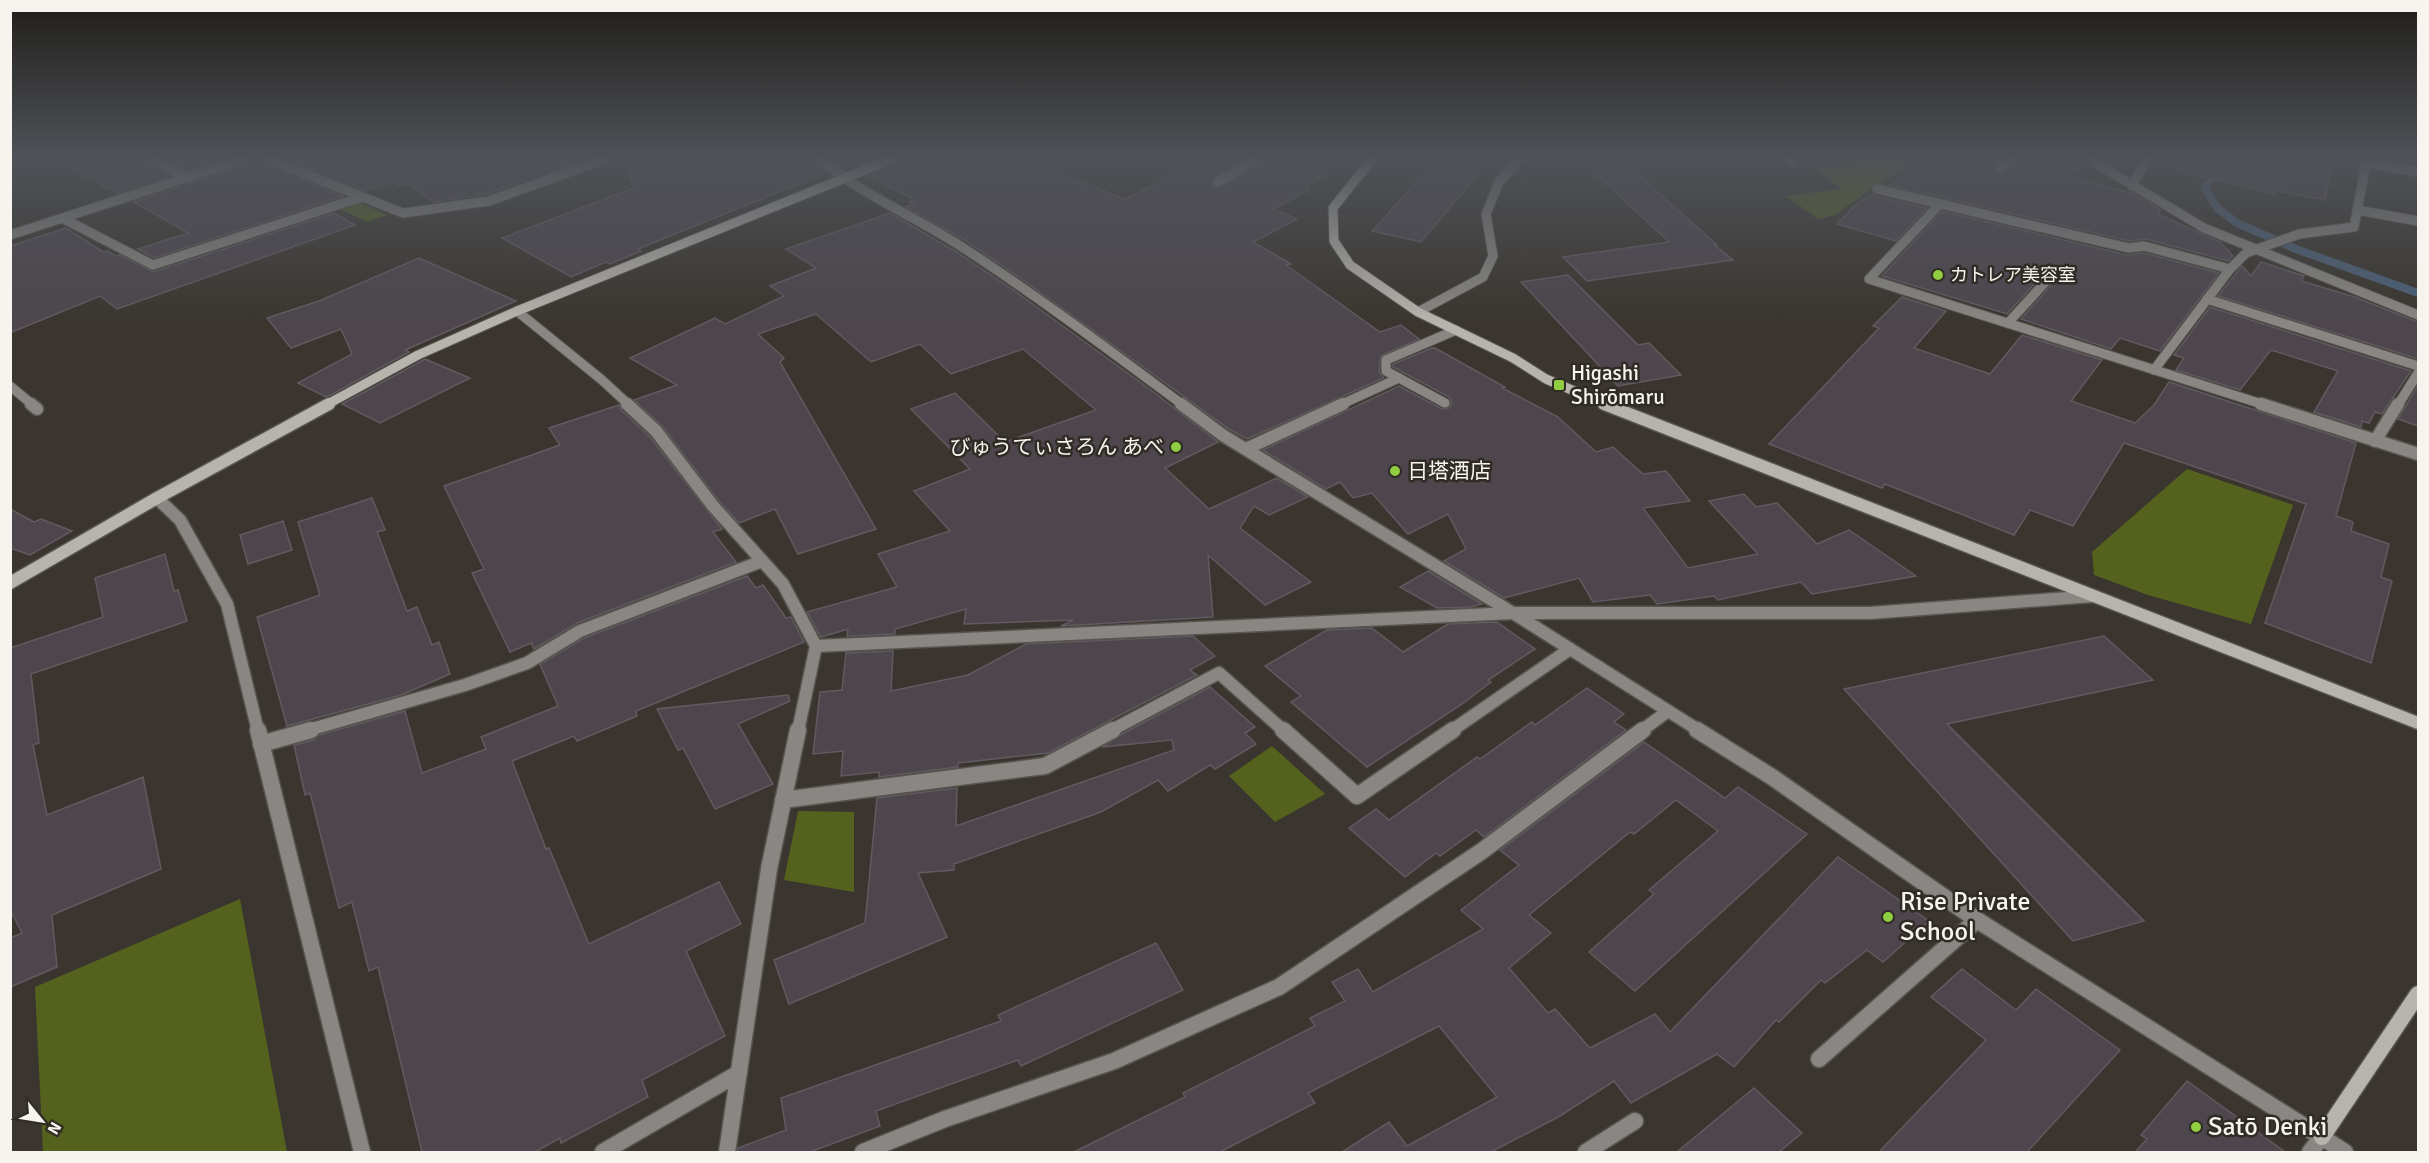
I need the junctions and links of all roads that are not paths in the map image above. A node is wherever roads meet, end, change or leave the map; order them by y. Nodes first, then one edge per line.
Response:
1 (81, 213) edge
2 (312, 213) edge
3 (756, 213) edge
4 (903, 213) edge
5 (1333, 213) edge
6 (1486, 213) edge
7 (1931, 213) edge
8 (1980, 213) edge
9 (2179, 213) edge
10 (2356, 213) edge
11 (2375, 213) edge
12 (64, 219) junction
13 (2418, 221) edge
14 (10, 236) edge
15 (2253, 249) junction
16 (2230, 269) junction
17 (2050, 277) dead end
18 (2207, 299) junction
19 (517, 311) junction
20 (1418, 312) junction
21 (2418, 315) edge
22 (2008, 323) junction
23 (1456, 330) junction
24 (2418, 366) edge
25 (2154, 370) junction
26 (2418, 373) edge
27 (1399, 378) junction
28 (10, 386) edge
29 (1445, 403) dead end
30 (37, 409) dead end
31 (2375, 441) junction
32 (1246, 449) junction
33 (2418, 454) edge
34 (157, 498) junction
35 (762, 561) junction
36 (10, 584) edge
37 (2093, 596) junction
38 (1513, 613) junction
39 (816, 646) junction
40 (1570, 649) junction
41 (1668, 711) junction
42 (2418, 723) edge
43 (261, 744) junction
44 (783, 800) junction
45 (1977, 920) junction
46 (2418, 994) edge
47 (1819, 1059) dead end
48 (739, 1073) junction
49 (1635, 1121) dead end
50 (2322, 1137) junction
51 (362, 1152) edge
52 (603, 1152) edge
53 (727, 1152) edge
54 (863, 1152) edge
55 (1586, 1152) edge
56 (2310, 1152) edge
57 (2345, 1152) edge

1 - 12 street
2 - 12 street
3 - 19 street
4 - 32 street
5 - 20 street
6 - 20 street
7 - 22 street
8 - 16 street
9 - 15 street
10 - 15 street
11 - 13 street
12 - 14 street
15 - 16 street
15 - 21 street
16 - 18 street
17 - 22 street
18 - 24 street
18 - 25 street
19 - 34 street
19 - 35 street
20 - 23 street
22 - 25 street
23 - 27 street
23 - 37 street
25 - 31 street
26 - 31 street
27 - 29 street
27 - 32 street
28 - 30 street
31 - 33 street
32 - 38 street
34 - 36 street
34 - 43 street
35 - 39 street
35 - 43 street
37 - 38 street
37 - 42 street
38 - 39 street
38 - 40 street
39 - 44 street
40 - 41 street
40 - 44 street
41 - 45 street
41 - 54 street
43 - 51 street
44 - 48 street
45 - 47 street
45 - 50 street
46 - 50 street
48 - 52 street
48 - 53 street
49 - 55 street
50 - 56 street
50 - 57 street

